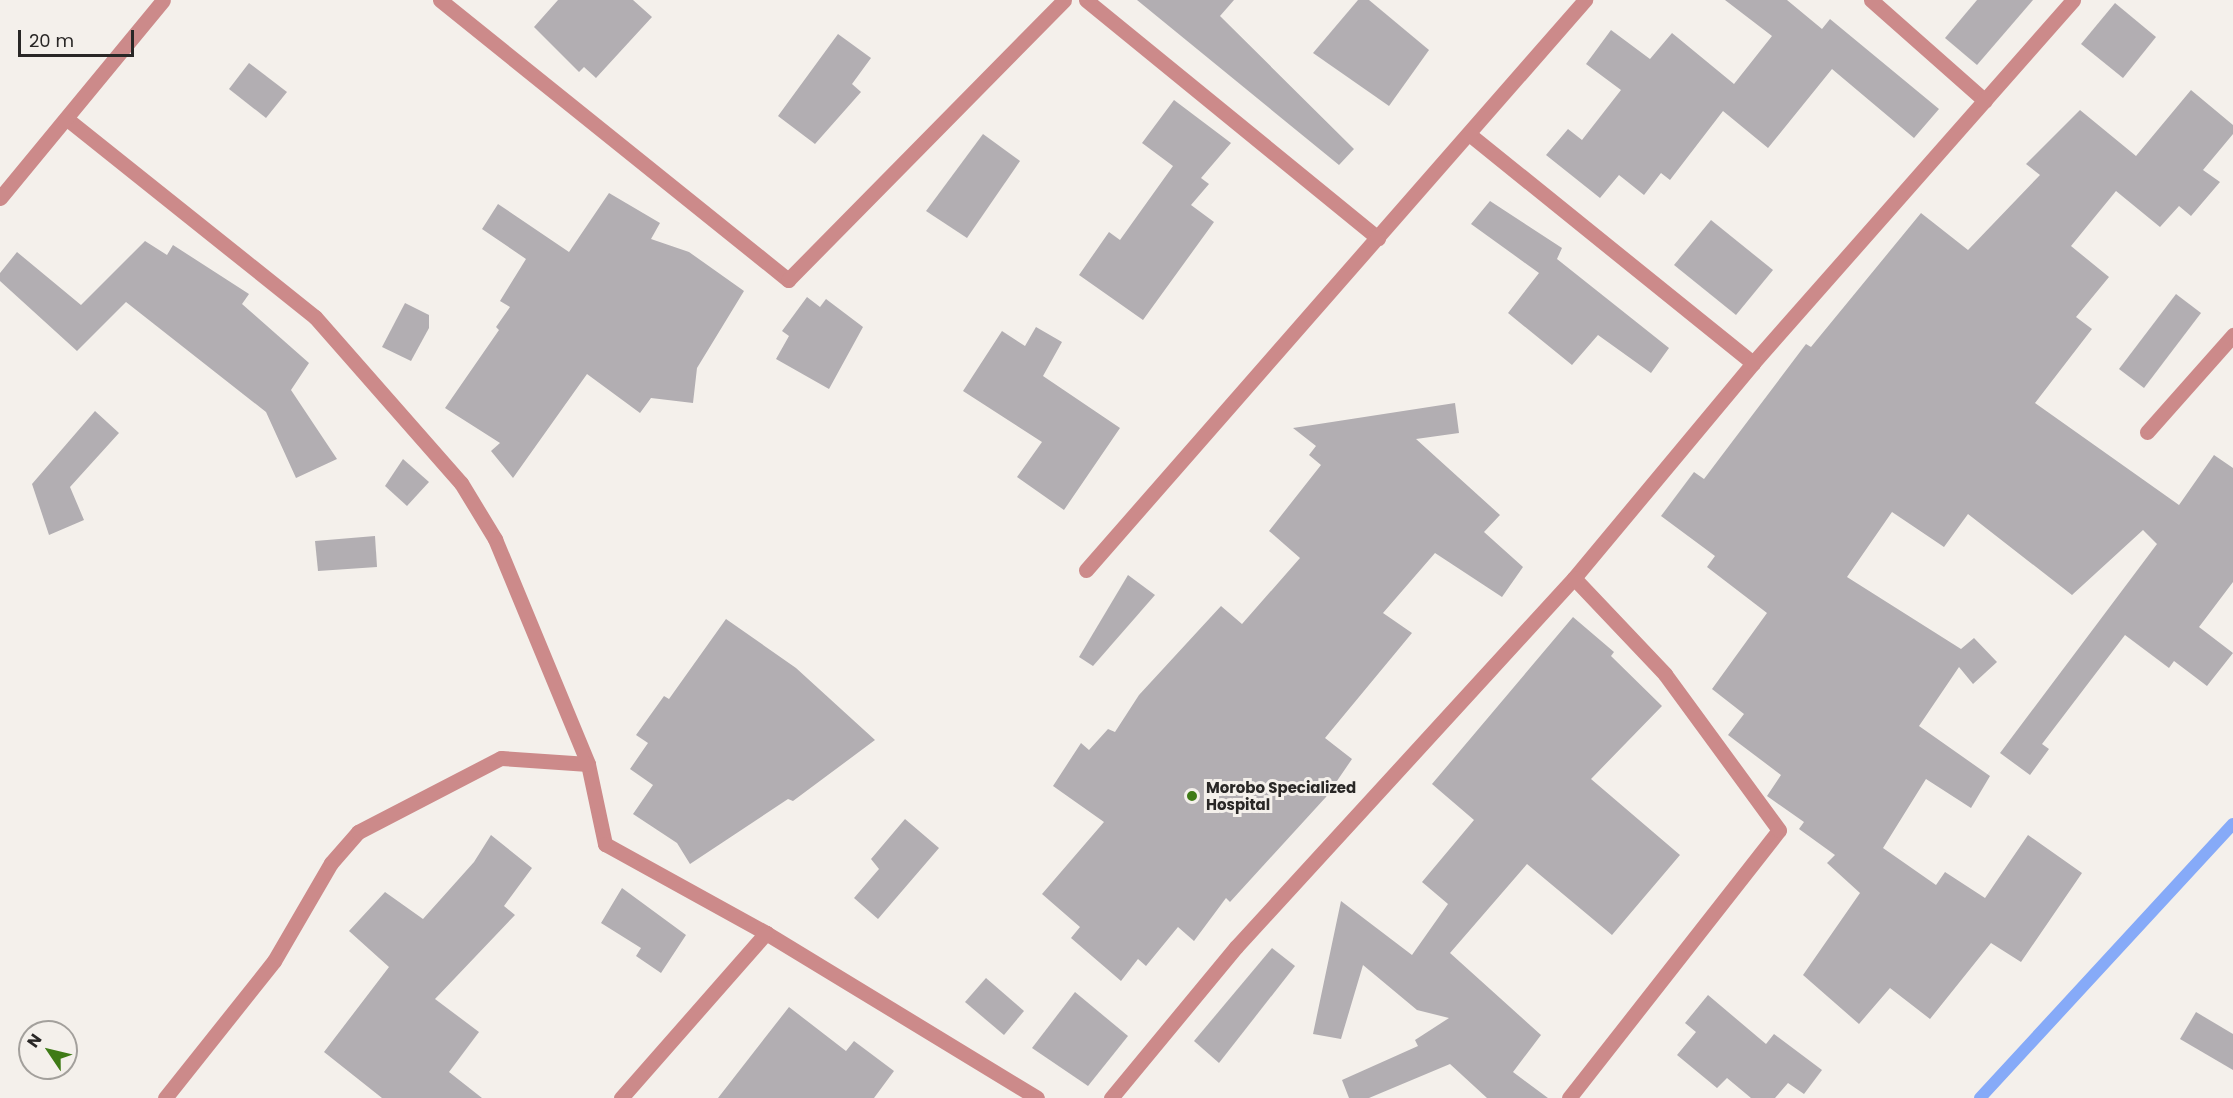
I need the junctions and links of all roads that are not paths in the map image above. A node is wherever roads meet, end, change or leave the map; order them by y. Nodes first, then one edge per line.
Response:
1 (163, 0) edge
2 (440, 0) edge
3 (1064, 0) edge
4 (1086, 0) edge
5 (1585, 0) edge
6 (1871, 0) edge
7 (2073, 0) edge
8 (1985, 101) junction
9 (67, 119) junction
10 (1469, 134) junction
11 (0, 198) edge
12 (1378, 238) junction
13 (2233, 335) edge
14 (1753, 363) junction
15 (2147, 432) dead end
16 (1086, 570) dead end
17 (1574, 578) junction
18 (588, 764) junction
19 (766, 933) junction
20 (165, 1098) edge
21 (621, 1098) edge
22 (1037, 1098) edge
23 (1111, 1098) edge
24 (1569, 1098) edge

1 - 9 street
2 - 3 street
4 - 12 street
5 - 10 street
6 - 8 street
7 - 8 street
8 - 14 street
9 - 11 street
9 - 18 street
10 - 12 street
10 - 14 street
12 - 16 street
13 - 15 street
14 - 17 street
17 - 23 street
17 - 24 street
18 - 19 street
18 - 20 street
19 - 21 street
19 - 22 street

